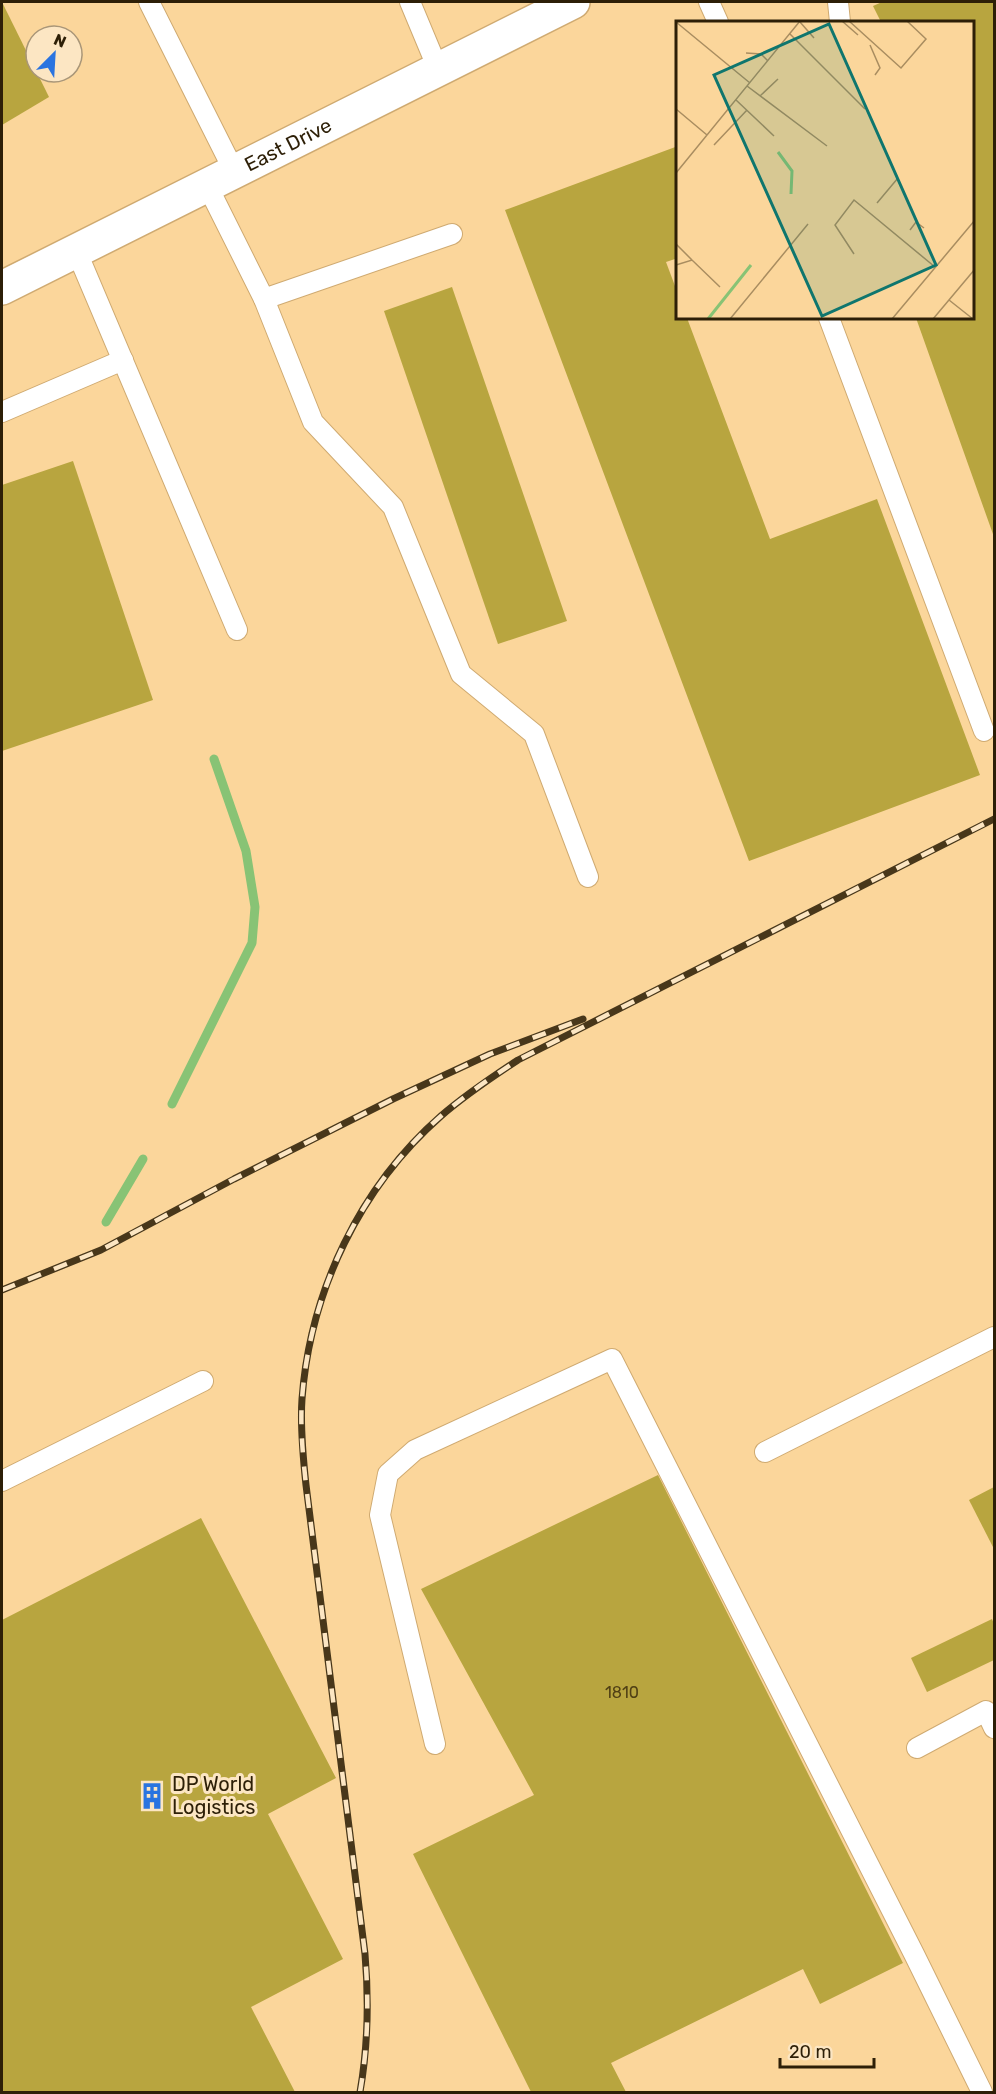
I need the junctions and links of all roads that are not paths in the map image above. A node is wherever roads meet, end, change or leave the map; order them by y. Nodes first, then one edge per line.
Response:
1 (149, 2) edge
2 (410, 2) edge
3 (573, 2) edge
4 (709, 2) edge
5 (838, 2) edge
6 (718, 21) edge
7 (840, 21) edge
8 (438, 69) junction
9 (221, 178) junction
10 (452, 234) dead end
11 (76, 250) junction
12 (2, 288) edge
13 (264, 299) junction
14 (830, 320) edge
15 (123, 360) junction
16 (2, 412) edge
17 (237, 630) dead end
18 (984, 731) dead end
19 (588, 877) dead end
20 (994, 1337) edge
21 (202, 1381) dead end
22 (765, 1452) dead end
23 (2, 1481) edge
24 (994, 1728) edge
25 (435, 1743) dead end
26 (918, 1748) dead end
27 (982, 2092) edge

1 - 9 lane
2 - 8 lane
3 - 8 street, East Drive
4 - 6 lane
5 - 7 lane
8 - 9 street, East Drive
9 - 11 street, East Drive
9 - 13 lane
10 - 13 lane
11 - 12 street, East Drive
11 - 15 lane
13 - 19 lane
14 - 18 lane
15 - 16 lane
15 - 17 lane
20 - 22 lane
21 - 23 lane
24 - 26 lane
25 - 27 lane

